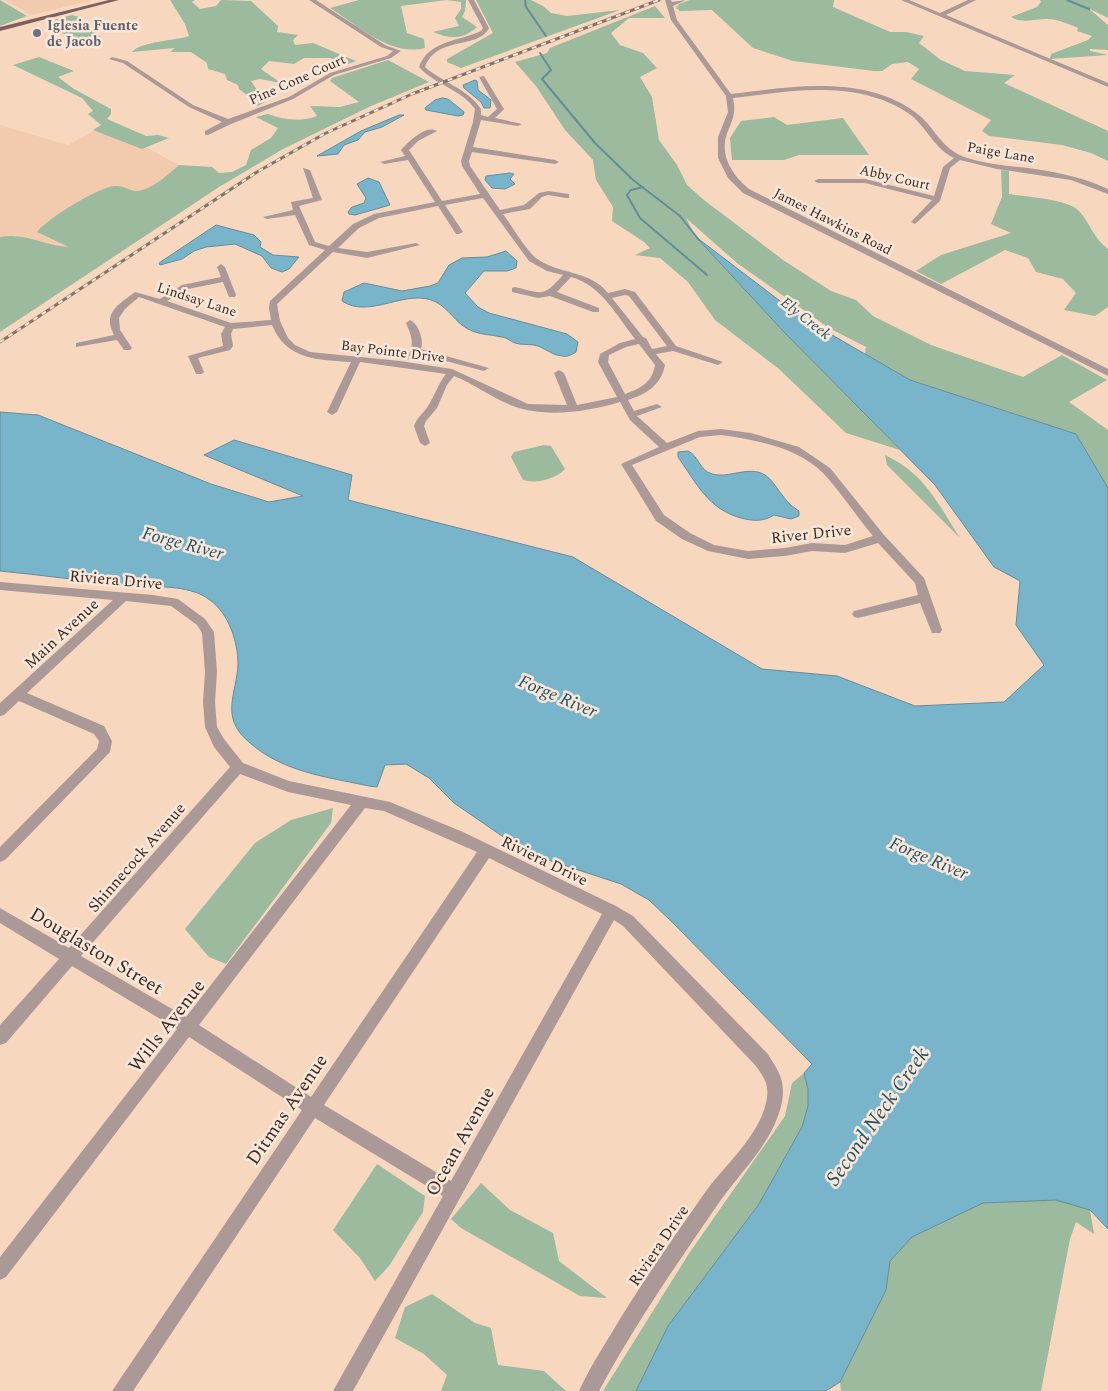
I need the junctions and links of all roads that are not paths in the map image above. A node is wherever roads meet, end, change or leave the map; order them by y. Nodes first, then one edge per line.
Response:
1 (116, 0) edge
2 (312, 0) edge
3 (471, 0) edge
4 (683, 0) edge
5 (904, 0) edge
6 (973, 0) edge
7 (669, 3) edge
8 (940, 15) junction
9 (0, 29) edge
10 (112, 59) dead end
11 (482, 77) dead end
12 (1108, 84) edge
13 (729, 96) junction
14 (478, 117) junction
15 (490, 119) junction
16 (228, 122) junction
17 (518, 124) dead end
18 (433, 131) dead end
19 (208, 133) dead end
20 (469, 149) junction
21 (409, 157) junction
22 (959, 157) junction
23 (384, 162) dead end
24 (555, 162) dead end
25 (306, 170) dead end
26 (818, 181) dead end
27 (1108, 192) edge
28 (484, 195) junction
29 (566, 196) dead end
30 (937, 199) junction
31 (439, 204) junction
32 (298, 212) junction
33 (499, 213) junction
34 (267, 217) dead end
35 (915, 222) dead end
36 (458, 232) dead end
37 (416, 245) dead end
38 (331, 249) junction
39 (221, 267) dead end
40 (569, 274) junction
41 (225, 279) junction
42 (516, 290) dead end
43 (551, 293) junction
44 (232, 295) dead end
45 (607, 296) junction
46 (160, 302) junction
47 (596, 310) dead end
48 (276, 322) junction
49 (410, 323) dead end
50 (230, 326) junction
51 (119, 337) junction
52 (643, 340) junction
53 (79, 345) dead end
54 (127, 348) dead end
55 (673, 348) junction
56 (416, 351) junction
57 (652, 352) junction
58 (357, 359) junction
59 (718, 362) dead end
60 (409, 364) junction
61 (484, 368) dead end
62 (199, 372) dead end
63 (452, 372) junction
64 (1108, 373) edge
65 (558, 374) dead end
66 (622, 398) junction
67 (657, 407) dead end
68 (573, 408) junction
69 (332, 412) dead end
70 (631, 415) junction
71 (425, 443) dead end
72 (665, 447) junction
73 (880, 538) junction
74 (1, 587) edge
75 (122, 598) junction
76 (924, 598) junction
77 (858, 614) dead end
78 (936, 630) dead end
79 (18, 696) junction
80 (0, 711) edge
81 (238, 767) junction
82 (361, 802) junction
83 (486, 851) junction
84 (0, 856) edge
85 (611, 911) junction
86 (0, 915) edge
87 (71, 959) junction
88 (189, 1028) junction
89 (0, 1037) edge
90 (312, 1106) junction
91 (454, 1193) junction
92 (0, 1271) edge
93 (122, 1391) edge
94 (343, 1391) edge
95 (589, 1391) edge

1 - 9 main road
2 - 16 street, Pine Cone Court
3 - 14 street
4 - 7 street
5 - 8 street
6 - 8 street
7 - 13 street
8 - 12 street
10 - 16 street
11 - 15 street
13 - 22 street, Paige Lane
13 - 64 street, James Hawkins Road
14 - 15 street
14 - 20 street, Bay Pointe Drive
15 - 17 street
16 - 19 street, Pine Cone Court
18 - 21 street
20 - 24 street
20 - 28 street, Bay Pointe Drive
21 - 23 street
21 - 31 street
22 - 27 street, Paige Lane
22 - 30 street
25 - 32 street
26 - 30 street, Abby Court
28 - 31 street, Bay Pointe Drive
28 - 33 street, Bay Pointe Drive
29 - 33 street
30 - 35 street
31 - 36 street
31 - 38 street, Bay Pointe Drive
32 - 34 street
32 - 38 street
33 - 40 street, Bay Pointe Drive
37 - 38 street
38 - 48 street, Bay Pointe Drive
39 - 41 street
40 - 43 street
40 - 45 street, Bay Pointe Drive
41 - 44 street
41 - 46 street
42 - 43 street
43 - 47 street
45 - 52 street, Bay Pointe Drive
45 - 55 street
46 - 50 street, Lindsay Lane
46 - 51 street, Lindsay Lane
48 - 50 street, Lindsay Lane
48 - 58 street, Bay Pointe Drive
49 - 56 street
50 - 62 street
51 - 53 street
51 - 54 street
52 - 57 street, Bay Pointe Drive
52 - 66 street
55 - 57 street
55 - 59 street
56 - 60 street
56 - 61 street
57 - 66 street, Bay Pointe Drive
58 - 60 street, Bay Pointe Drive
58 - 69 street
60 - 63 street, Bay Pointe Drive
63 - 68 street, Bay Pointe Drive
63 - 71 street
65 - 68 street
66 - 68 street, Bay Pointe Drive
66 - 70 street
67 - 70 street
70 - 72 street
72 - 73 street, River Drive
72 - 73 street, River Drive
73 - 76 street
74 - 75 street, Riviera Drive
75 - 79 street, Main Avenue
75 - 81 street, Riviera Drive
76 - 77 street
76 - 78 street
79 - 80 street, Main Avenue
79 - 84 street
81 - 82 street, Riviera Drive
81 - 87 street, Shinnecock Avenue
82 - 83 street, Riviera Drive
82 - 88 street, Wills Avenue
83 - 85 street, Riviera Drive
83 - 90 street, Ditmas Avenue
85 - 91 street, Ocean Avenue
85 - 95 street, Riviera Drive
86 - 87 street, Douglaston Street
87 - 88 street, Douglaston Street
87 - 89 street, Shinnecock Avenue
88 - 90 street, Douglaston Street
88 - 92 street, Wills Avenue
90 - 91 street, Douglaston Street
90 - 93 street, Ditmas Avenue
91 - 94 street, Ocean Avenue

